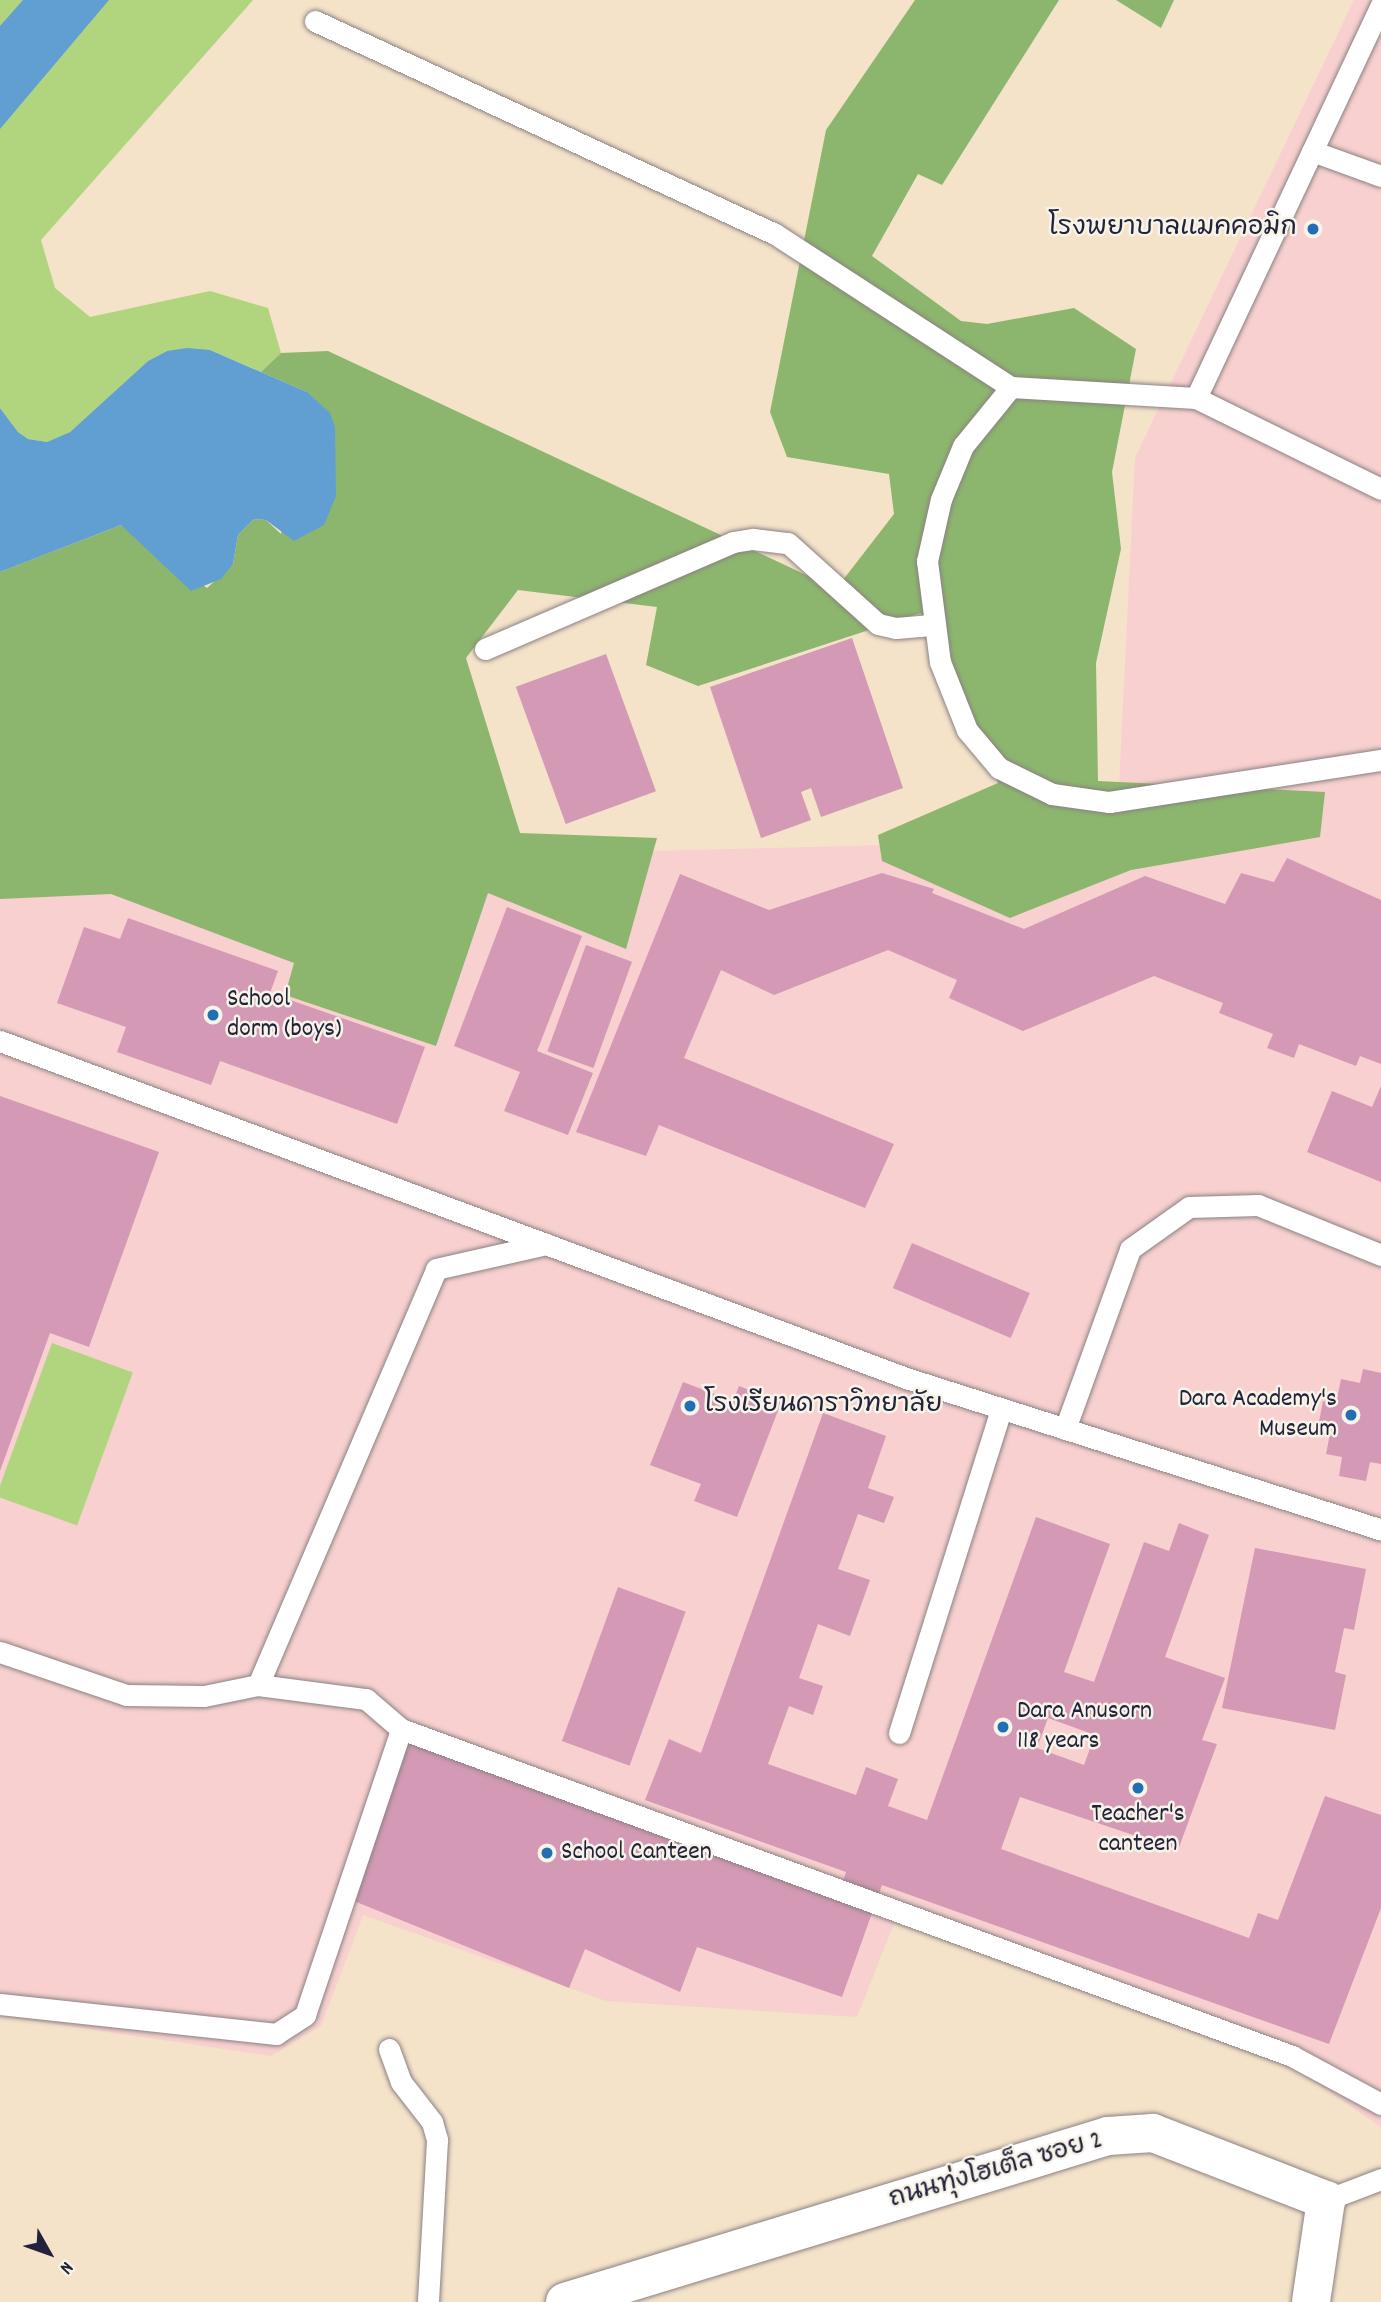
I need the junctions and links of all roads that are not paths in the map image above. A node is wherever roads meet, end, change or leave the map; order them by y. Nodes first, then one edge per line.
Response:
1 (1381, 4) edge
2 (315, 21) dead end
3 (1312, 151) junction
4 (1381, 176) edge
5 (1011, 387) junction
6 (1196, 398) junction
7 (1381, 489) edge
8 (934, 625) junction
9 (485, 649) dead end
10 (1381, 760) edge
11 (0, 1041) edge
12 (547, 1244) junction
13 (1381, 1255) edge
14 (1001, 1409) junction
15 (1065, 1429) junction
16 (1381, 1530) edge
17 (0, 1652) edge
18 (258, 1685) junction
19 (401, 1729) junction
20 (899, 1733) dead end
21 (0, 2004) edge
22 (389, 2049) dead end
23 (1381, 2104) edge
24 (1381, 2179) edge
25 (1326, 2200) junction
26 (428, 2302) edge
27 (565, 2302) edge
28 (1311, 2302) edge

1 - 3 lane
2 - 5 lane
3 - 4 lane
3 - 6 lane
5 - 6 lane
5 - 8 lane
6 - 7 lane
8 - 9 lane
8 - 10 lane
11 - 12 lane
12 - 14 lane
12 - 18 lane
13 - 15 lane
14 - 15 lane
14 - 20 lane
15 - 16 lane
17 - 18 lane
18 - 19 lane
19 - 21 lane
19 - 23 lane
22 - 26 lane
24 - 25 lane
25 - 27 street, ถนนทุ่งโฮเต็ล ซอย 2
25 - 28 street

